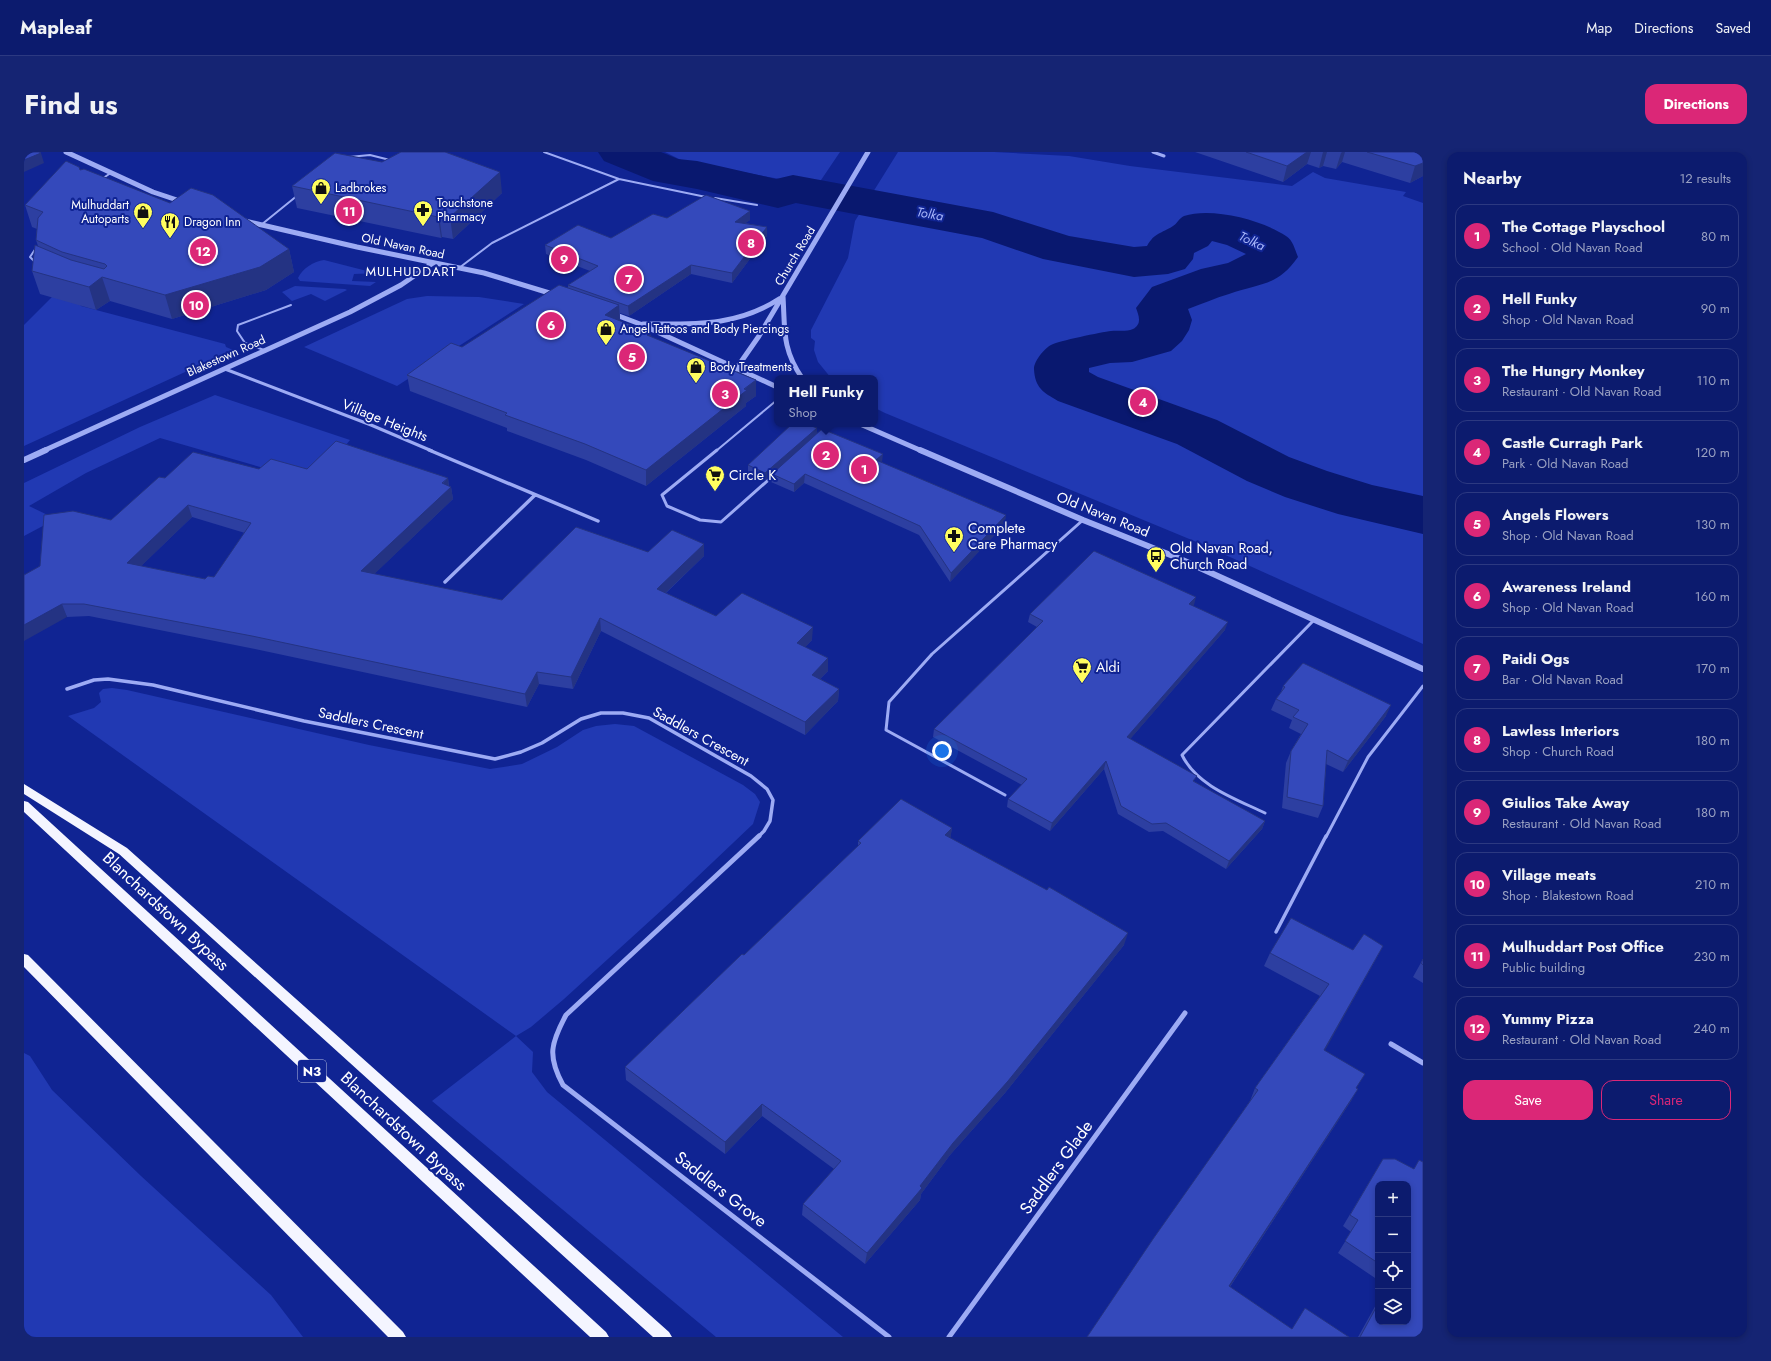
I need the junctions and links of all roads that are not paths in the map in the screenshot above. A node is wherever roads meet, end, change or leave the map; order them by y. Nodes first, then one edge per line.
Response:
1 (66, 152) edge
2 (544, 152) edge
3 (868, 152) edge
4 (1153, 152) edge
5 (1164, 156) dead end
6 (345, 159) edge
7 (394, 161) edge
8 (112, 172) junction
9 (619, 179) junction
10 (100, 180) edge
11 (300, 193) dead end
12 (188, 204) edge
13 (758, 205) dead end
14 (238, 219) edge
15 (261, 225) junction
16 (40, 243) edge
17 (433, 263) junction
18 (40, 267) edge
19 (459, 268) junction
20 (783, 296) junction
21 (565, 298) edge
22 (291, 305) dead end
23 (606, 311) edge
24 (640, 324) junction
25 (266, 351) junction
26 (225, 369) junction
27 (736, 369) junction
28 (800, 375) edge
29 (774, 386) edge
30 (774, 402) edge
31 (829, 427) edge
32 (867, 427) edge
33 (822, 433) edge
34 (24, 460) edge
35 (775, 474) edge
36 (535, 495) junction
37 (1084, 520) junction
38 (598, 521) dead end
39 (445, 582) dead end
40 (1314, 619) junction
41 (1423, 669) edge
42 (1423, 686) edge
43 (67, 689) dead end
44 (24, 788) edge
45 (1005, 795) dead end
46 (24, 805) edge
47 (1265, 813) dead end
48 (1276, 932) dead end
49 (24, 959) edge
50 (1185, 1013) dead end
51 (1391, 1044) dead end
52 (551, 1054) joint
53 (1423, 1063) edge
54 (398, 1337) edge
55 (601, 1337) edge
56 (664, 1337) edge
57 (889, 1337) edge
58 (949, 1337) edge

1 - 8 street
2 - 9 lane
3 - 20 street, Church Road
4 - 5 street
6 - 7 lane
8 - 10 lane
8 - 12 street
9 - 13 lane
9 - 19 lane
11 - 15 lane
14 - 15 street, Old Navan Road
15 - 17 street, Old Navan Road
16 - 18 lane
17 - 19 street, Old Navan Road
17 - 25 street, Blakestown Road
19 - 21 street, Old Navan Road
20 - 24 street
20 - 27 street, Church Road
20 - 28 street
22 - 25 lane
23 - 24 street
24 - 27 street
25 - 26 street, Blakestown Road
26 - 34 street, Blakestown Road
26 - 36 street, Village Heights
27 - 29 street
30 - 35 lane
31 - 33 lane
32 - 37 street, Old Navan Road
36 - 38 street, Village Heights
36 - 39 street
37 - 40 street, Old Navan Road
37 - 45 lane
40 - 41 street, Old Navan Road
40 - 47 lane
42 - 48 lane
43 - 52 street, Saddlers Crescent
44 - 56 highway
46 - 55 highway, Blanchardstown Bypass / N3
49 - 54 highway
50 - 58 street, Saddlers Glade
51 - 53 street
52 - 57 street, Saddlers Grove

